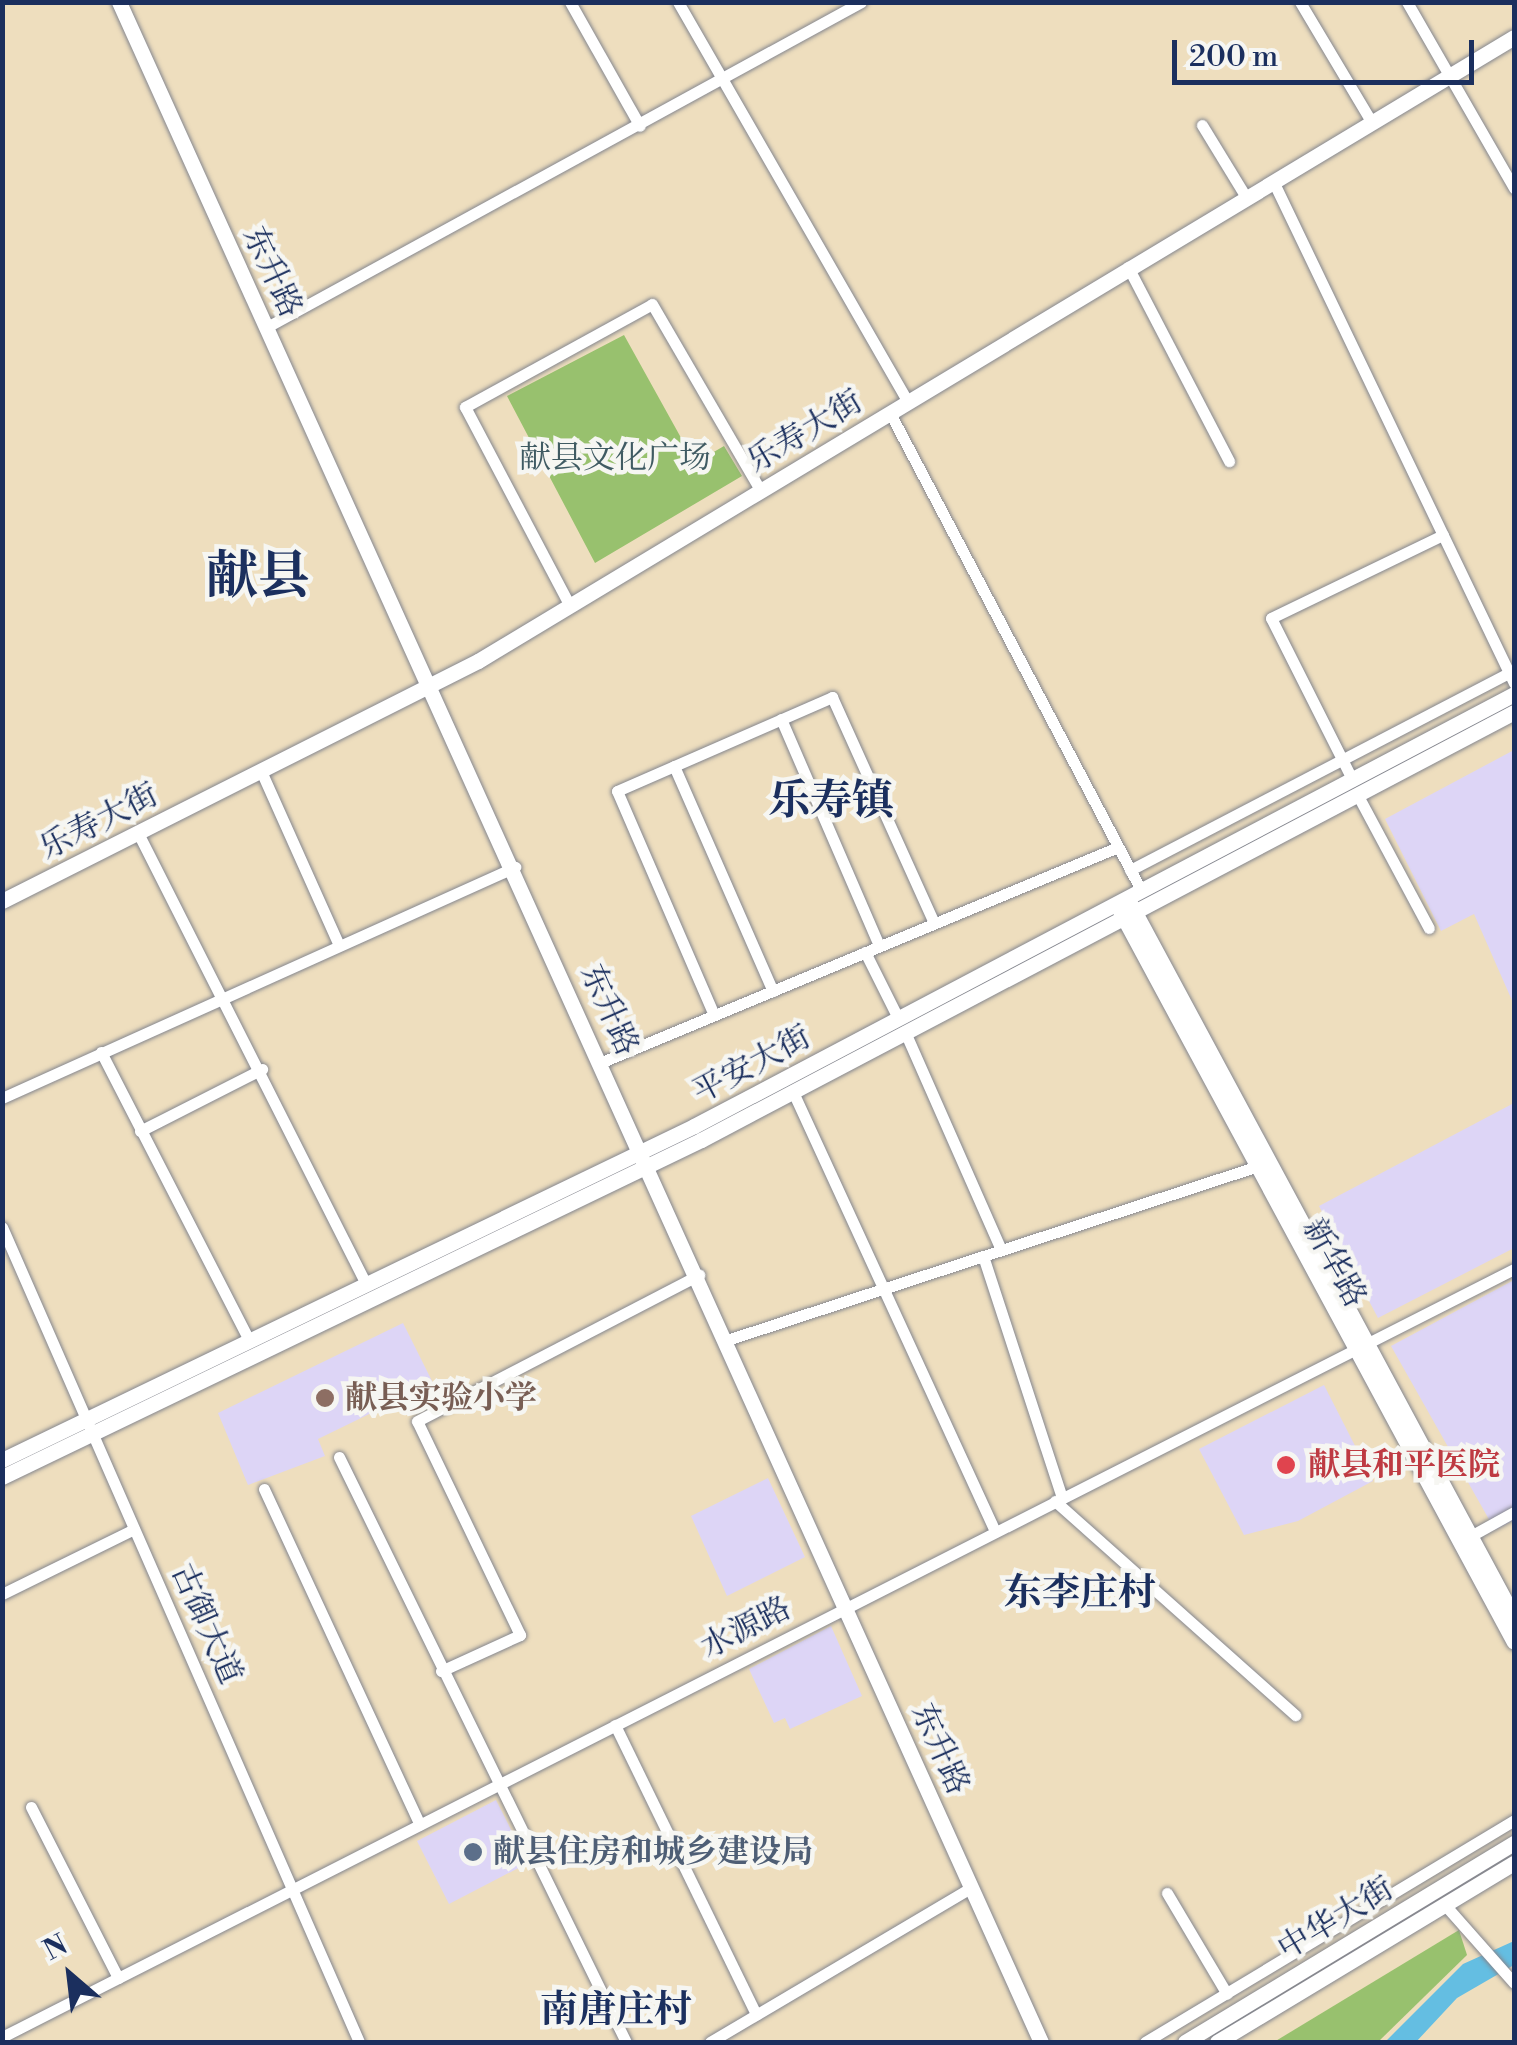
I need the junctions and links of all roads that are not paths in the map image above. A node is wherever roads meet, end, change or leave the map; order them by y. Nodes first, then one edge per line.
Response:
1 (119, 2) edge
2 (570, 2) edge
3 (678, 2) edge
4 (861, 2) edge
5 (1300, 2) edge
6 (1408, 2) edge
7 (1514, 36) edge
8 (1450, 76) junction
9 (722, 82) junction
10 (1372, 123) junction
11 (1202, 125) dead end
12 (640, 126) junction
13 (1273, 181) junction
14 (1514, 188) edge
15 (1246, 197) junction
16 (1128, 268) junction
17 (267, 326) junction
18 (908, 402) junction
19 (890, 413) junction
20 (1228, 461) dead end
21 (760, 491) junction
22 (1442, 534) junction
23 (570, 606) junction
24 (1513, 675) edge
25 (433, 684) junction
26 (1514, 694) edge
27 (1514, 712) edge
28 (781, 719) junction
29 (1342, 760) junction
30 (674, 766) junction
31 (261, 771) junction
32 (1355, 787) junction
33 (138, 833) junction
34 (1118, 847) junction
35 (515, 867) junction
36 (1130, 870) junction
37 (2, 901) edge
38 (1128, 904) junction
39 (934, 924) junction
40 (1429, 928) dead end
41 (338, 945) junction
42 (879, 946) junction
43 (864, 952) junction
44 (773, 991) junction
45 (224, 996) junction
46 (714, 1015) junction
47 (902, 1025) junction
48 (101, 1052) junction
49 (602, 1062) junction
50 (262, 1069) junction
51 (793, 1092) junction
52 (2, 1098) edge
53 (140, 1130) junction
54 (646, 1158) junction
55 (1252, 1168) junction
56 (2, 1227) edge
57 (1001, 1250) junction
58 (982, 1256) junction
59 (1514, 1268) edge
60 (698, 1275) junction
61 (366, 1284) junction
62 (889, 1287) junction
63 (250, 1340) junction
64 (728, 1340) junction
65 (1356, 1348) junction
66 (89, 1426) junction
67 (339, 1457) dead end
68 (2, 1460) edge
69 (2, 1477) edge
70 (264, 1489) dead end
71 (1059, 1499) junction
72 (1514, 1512) edge
73 (134, 1529) junction
74 (995, 1532) junction
75 (1470, 1537) junction
76 (2, 1594) edge
77 (847, 1607) junction
78 (1514, 1616) edge
79 (1514, 1642) edge
80 (441, 1671) junction
81 (1295, 1715) dead end
82 (615, 1726) junction
83 (494, 1787) junction
84 (30, 1807) dead end
85 (1514, 1820) edge
86 (420, 1824) junction
87 (1514, 1844) edge
88 (1514, 1863) edge
89 (972, 1888) junction
90 (293, 1889) junction
91 (1166, 1893) dead end
92 (1446, 1904) junction
93 (118, 1978) junction
94 (1514, 1982) edge
95 (1227, 1994) junction
96 (756, 2014) junction
97 (2, 2037) edge
98 (358, 2042) edge
99 (626, 2042) edge
100 (710, 2042) edge
101 (1041, 2042) edge
102 (1145, 2042) edge
103 (1185, 2042) edge
104 (1217, 2042) edge

1 - 17 main road, 东升路
2 - 12 street
3 - 9 street
4 - 9 street
5 - 10 street
6 - 8 street
7 - 8 main road, 乐寿大街
8 - 10 main road, 乐寿大街
8 - 14 street
9 - 12 street
9 - 18 street
10 - 13 main road, 乐寿大街
11 - 15 street
12 - 17 street
13 - 15 main road, 乐寿大街
13 - 22 street
15 - 16 main road, 乐寿大街
16 - 18 main road, 乐寿大街
16 - 20 street
17 - 25 main road, 东升路
18 - 19 main road, 乐寿大街
19 - 21 main road, 乐寿大街
19 - 34 street
21 - 23 main road, 乐寿大街
21 - 23 street
22 - 24 street
22 - 29 street
23 - 25 main road, 乐寿大街
24 - 29 street
25 - 31 main road, 乐寿大街
25 - 35 main road, 东升路
26 - 32 main road, 平安大街
27 - 32 main road, 平安大街
28 - 30 street
28 - 39 street
28 - 42 street
29 - 32 street
29 - 36 street
30 - 44 street
30 - 46 street
31 - 33 main road, 乐寿大街
31 - 41 street
32 - 38 main road, 平安大街
32 - 40 street
33 - 37 main road, 乐寿大街
33 - 45 street
34 - 36 street
34 - 39 street
35 - 41 street
35 - 49 main road, 东升路
36 - 38 street
38 - 47 main road, 平安大街
38 - 55 main road, 新华路
38 - 65 main road, 新华路
39 - 42 street
41 - 45 street
42 - 43 street
43 - 44 street
43 - 47 street
44 - 46 street
45 - 48 street
45 - 50 street
46 - 49 street
47 - 51 main road, 平安大街
47 - 54 main road, 平安大街
47 - 57 street
48 - 52 street
48 - 53 street
49 - 54 main road, 东升路
50 - 53 street
50 - 61 street
51 - 54 main road, 平安大街
51 - 62 street
53 - 63 street
54 - 60 main road, 东升路
54 - 61 main road, 平安大街
54 - 66 main road, 平安大街
55 - 57 street
55 - 65 main road, 新华路
56 - 66 street, 古御大道
57 - 58 street
58 - 62 street
58 - 71 street
59 - 65 street, 水源路
60 - 64 main road, 东升路
60 - 80 street
61 - 63 main road, 平安大街
62 - 64 street
62 - 74 street
63 - 66 main road, 平安大街
64 - 77 main road, 东升路
65 - 71 street, 水源路
65 - 75 main road, 新华路
65 - 79 main road, 新华路
66 - 68 main road, 平安大街
66 - 69 main road, 平安大街
66 - 73 street, 古御大道
67 - 80 street
70 - 86 street
71 - 74 street, 水源路
71 - 81 street
72 - 75 street
73 - 76 street
73 - 90 street, 古御大道
74 - 77 street, 水源路
75 - 78 main road, 新华路
77 - 82 street, 水源路
77 - 89 main road, 东升路
80 - 83 street
82 - 83 street, 水源路
82 - 96 street
83 - 86 street, 水源路
83 - 99 street
84 - 93 street
85 - 95 street
86 - 90 street, 水源路
87 - 103 main road, 中华大街
88 - 92 main road, 中华大街
89 - 96 street
89 - 101 main road, 东升路
90 - 93 street, 水源路
90 - 98 street, 古御大道
91 - 95 street
92 - 94 street
92 - 104 main road, 中华大街
93 - 97 street, 水源路
95 - 102 street
96 - 100 street

